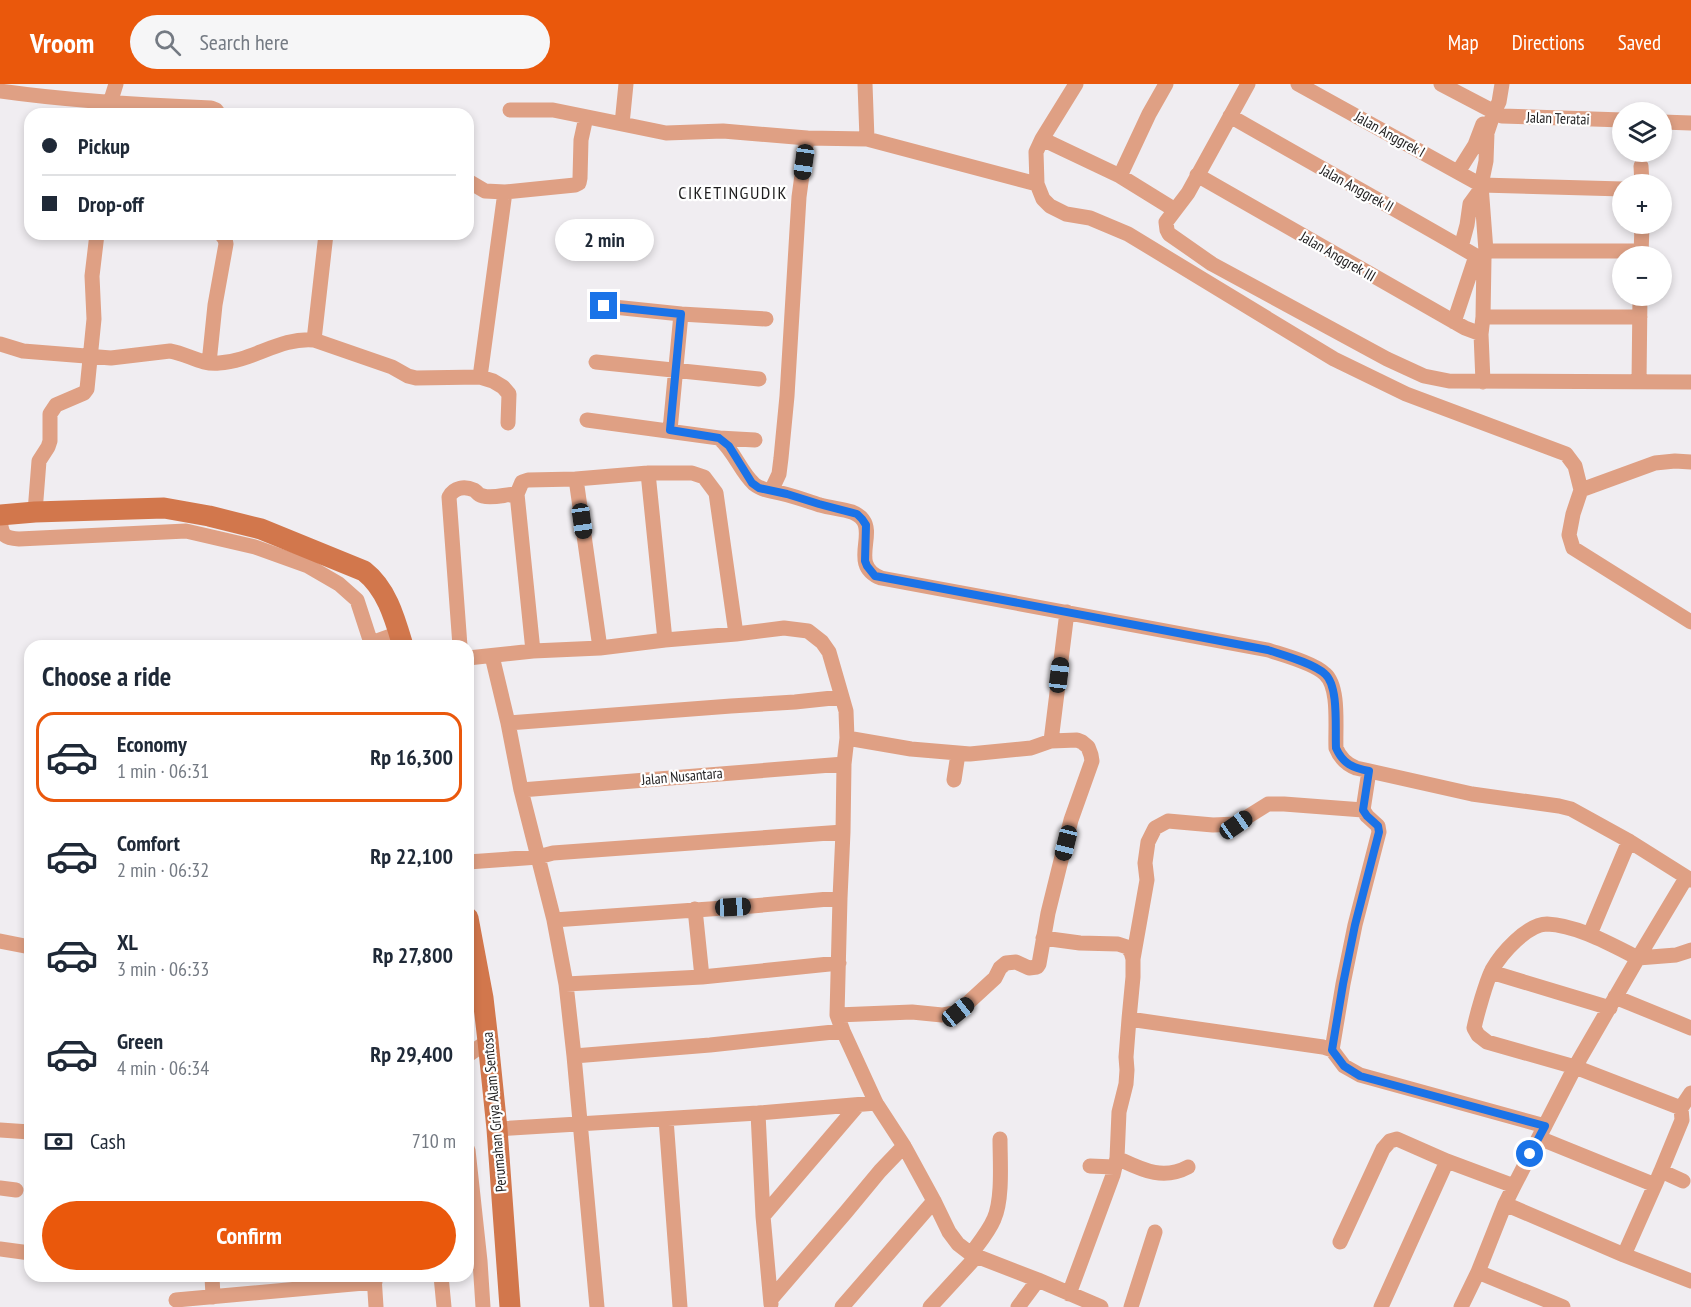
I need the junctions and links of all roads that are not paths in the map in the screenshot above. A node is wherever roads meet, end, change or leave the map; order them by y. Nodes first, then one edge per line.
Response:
1 (116, 84) edge
2 (626, 84) edge
3 (865, 84) edge
4 (1076, 84) edge
5 (1166, 84) edge
6 (1248, 84) edge
7 (1298, 84) edge
8 (1442, 84) edge
9 (1502, 84) edge
10 (0, 91) edge
11 (105, 108) edge
12 (110, 108) edge
13 (510, 110) dead end
14 (1491, 111) junction
15 (1230, 116) junction
16 (586, 117) junction
17 (1612, 120) edge
18 (1672, 122) edge
19 (1691, 123) edge
20 (622, 124) junction
21 (807, 138) junction
22 (867, 139) junction
23 (1042, 139) junction
24 (1641, 166) dead end
25 (1458, 172) junction
26 (1641, 174) edge
27 (1197, 175) junction
28 (1120, 176) junction
29 (1037, 184) junction
30 (474, 185) edge
31 (1481, 187) junction
32 (1612, 189) edge
33 (505, 192) junction
34 (1175, 210) junction
35 (96, 240) edge
36 (225, 240) edge
37 (325, 240) edge
38 (1461, 247) junction
39 (1612, 254) edge
40 (1482, 255) junction
41 (604, 306) dead end
42 (1640, 306) edge
43 (681, 314) junction
44 (1483, 317) junction
45 (1640, 317) junction
46 (766, 319) dead end
47 (1454, 322) junction
48 (1481, 334) junction
49 (314, 340) junction
50 (0, 344) edge
51 (91, 357) junction
52 (596, 362) dead end
53 (209, 363) junction
54 (676, 371) junction
55 (480, 377) junction
56 (759, 379) dead end
57 (1483, 382) junction
58 (1639, 382) junction
59 (1691, 382) edge
60 (587, 420) dead end
61 (508, 423) dead end
62 (670, 430) junction
63 (719, 438) junction
64 (755, 440) dead end
65 (1691, 462) edge
66 (648, 473) junction
67 (576, 479) junction
68 (1581, 490) junction
69 (771, 491) junction
70 (517, 494) junction
71 (35, 512) junction
72 (0, 515) edge
73 (0, 520) edge
74 (311, 558) junction
75 (1067, 612) junction
76 (1691, 622) edge
77 (736, 634) junction
78 (370, 640) edge
79 (401, 640) edge
80 (460, 640) edge
81 (665, 640) junction
82 (600, 648) junction
83 (532, 651) junction
84 (492, 656) junction
85 (474, 658) edge
86 (842, 697) junction
87 (508, 723) junction
88 (847, 738) junction
89 (1051, 741) junction
90 (958, 754) junction
91 (844, 764) junction
92 (1369, 771) junction
93 (954, 780) dead end
94 (520, 790) junction
95 (1363, 810) junction
96 (843, 832) junction
97 (1629, 841) junction
98 (538, 857) junction
99 (474, 862) edge
100 (1688, 879) edge
101 (840, 898) junction
102 (695, 909) junction
103 (554, 920) junction
104 (1590, 934) junction
105 (1043, 938) junction
106 (0, 941) edge
107 (24, 946) edge
108 (474, 950) edge
109 (1691, 950) edge
110 (1638, 958) junction
111 (1133, 959) junction
112 (839, 963) junction
113 (1491, 972) junction
114 (702, 977) junction
115 (566, 984) junction
116 (1612, 1003) junction
117 (837, 1015) junction
118 (1129, 1019) junction
119 (1691, 1028) edge
120 (843, 1031) junction
121 (488, 1041) junction
122 (1332, 1050) junction
123 (474, 1051) edge
124 (574, 1056) junction
125 (1575, 1067) junction
126 (1691, 1093) edge
127 (876, 1103) junction
128 (858, 1106) junction
129 (1680, 1108) junction
130 (758, 1113) junction
131 (666, 1119) junction
132 (580, 1125) junction
133 (497, 1129) junction
134 (0, 1130) edge
135 (24, 1132) edge
136 (1542, 1132) junction
137 (1000, 1139) dead end
138 (904, 1146) junction
139 (1447, 1161) junction
140 (1116, 1162) junction
141 (1090, 1166) dead end
142 (1188, 1167) dead end
143 (1658, 1178) junction
144 (1683, 1181) dead end
145 (1514, 1186) junction
146 (0, 1188) edge
147 (16, 1190) dead end
148 (934, 1201) junction
149 (1505, 1204) junction
150 (474, 1206) edge
151 (763, 1216) junction
152 (1155, 1232) dead end
153 (1340, 1242) dead end
154 (0, 1249) edge
155 (24, 1252) edge
156 (974, 1255) junction
157 (1624, 1255) junction
158 (1478, 1272) junction
159 (1038, 1280) junction
160 (1691, 1281) edge
161 (212, 1282) edge
162 (348, 1282) edge
163 (375, 1282) edge
164 (442, 1282) edge
165 (1069, 1294) junction
166 (213, 1297) junction
167 (176, 1300) dead end
168 (771, 1303) edge
169 (376, 1307) edge
170 (444, 1307) edge
171 (483, 1307) edge
172 (510, 1307) edge
173 (597, 1307) edge
174 (680, 1307) edge
175 (842, 1307) edge
176 (930, 1307) edge
177 (1018, 1307) edge
178 (1101, 1307) edge
179 (1131, 1307) edge
180 (1382, 1307) edge
181 (1461, 1307) edge
182 (1563, 1307) edge

1 - 12 street
2 - 20 street
3 - 22 street
4 - 23 street
5 - 28 street
6 - 15 street
7 - 25 street, Jalan Anggrek I
8 - 14 street, Jalan Teratai
9 - 14 street
10 - 11 street
13 - 16 street
14 - 17 street, Jalan Teratai
14 - 25 street
14 - 31 street
15 - 27 street
15 - 38 street, Jalan Anggrek II
16 - 20 street
16 - 33 street
18 - 19 street
20 - 21 street
21 - 22 street
21 - 69 street
22 - 29 street
23 - 28 street
23 - 29 street
24 - 26 street
25 - 31 street, Jalan Anggrek I
27 - 34 street
27 - 47 street, Jalan Anggrek III
28 - 34 street
29 - 68 street
30 - 33 street
31 - 32 street
31 - 38 street
31 - 40 street
33 - 55 street
34 - 57 street
35 - 51 street
36 - 53 street
37 - 49 street
38 - 40 street, Jalan Anggrek II
39 - 40 street
40 - 44 street
40 - 47 street
41 - 43 street
42 - 45 street
43 - 46 street
43 - 54 street
44 - 45 street
44 - 48 street
45 - 58 street
47 - 48 street, Jalan Anggrek III
48 - 57 street
49 - 53 street
49 - 55 street
50 - 51 street
51 - 53 street
51 - 71 street
52 - 54 street
54 - 56 street
54 - 62 street
55 - 61 street
57 - 58 street
58 - 59 street
60 - 62 street
62 - 63 street
63 - 64 street
63 - 69 street
65 - 68 street
66 - 67 street
66 - 77 street
66 - 81 street
67 - 70 street
67 - 82 street
68 - 76 street
69 - 75 street
70 - 80 street
70 - 83 street
71 - 72 street
71 - 74 street
73 - 74 street
74 - 78 street
74 - 79 street
75 - 89 street
75 - 92 street
77 - 81 street
77 - 86 street
81 - 82 street
82 - 83 street
83 - 84 street
84 - 85 street
84 - 87 street
86 - 87 street
86 - 88 street
87 - 94 street
88 - 90 street
88 - 91 street
89 - 90 street
89 - 105 street
90 - 93 street
91 - 94 street, Jalan Nusantara
91 - 96 street
92 - 95 street
92 - 97 street
94 - 98 street
95 - 111 street
95 - 122 street
96 - 98 street
96 - 101 street
97 - 100 street
97 - 104 street
98 - 99 street
98 - 103 street
100 - 110 street
101 - 102 street
101 - 112 street
102 - 103 street
102 - 114 street
103 - 115 street
104 - 110 street
104 - 113 street
105 - 111 street
105 - 117 street
106 - 107 street
108 - 121 street, Perumahan Griya Alam Sentosa
109 - 110 street
110 - 116 street
111 - 118 street
112 - 114 street
112 - 117 street
113 - 116 street
113 - 125 street
114 - 115 street
115 - 124 street
116 - 119 street
116 - 125 street
117 - 120 street
118 - 122 street
118 - 140 street
120 - 124 street
120 - 127 street
121 - 123 street
121 - 133 street, Perumahan Griya Alam Sentosa
122 - 136 street
124 - 132 street
125 - 129 street
125 - 136 street
126 - 129 street
127 - 128 street
127 - 138 street
128 - 130 street
128 - 151 street
129 - 143 street
130 - 131 street
130 - 151 street
131 - 132 street
131 - 174 street
132 - 133 street
132 - 173 street
133 - 172 street, Perumahan Griya Alam Sentosa
134 - 135 street
136 - 143 street
136 - 145 street
137 - 156 street
138 - 148 street
138 - 168 street
139 - 145 street
139 - 153 street
139 - 180 street
140 - 141 street
140 - 142 street
140 - 165 street
143 - 144 street
143 - 157 street
145 - 149 street
146 - 147 street
148 - 156 street
148 - 175 street
149 - 157 street
149 - 158 street
150 - 171 street
151 - 168 street
152 - 179 street
154 - 155 street
156 - 159 street
156 - 176 street
157 - 160 street
158 - 181 street
158 - 182 street
159 - 165 street
159 - 177 street
161 - 166 street
162 - 166 street
163 - 169 street
164 - 170 street
165 - 178 street
166 - 167 street

